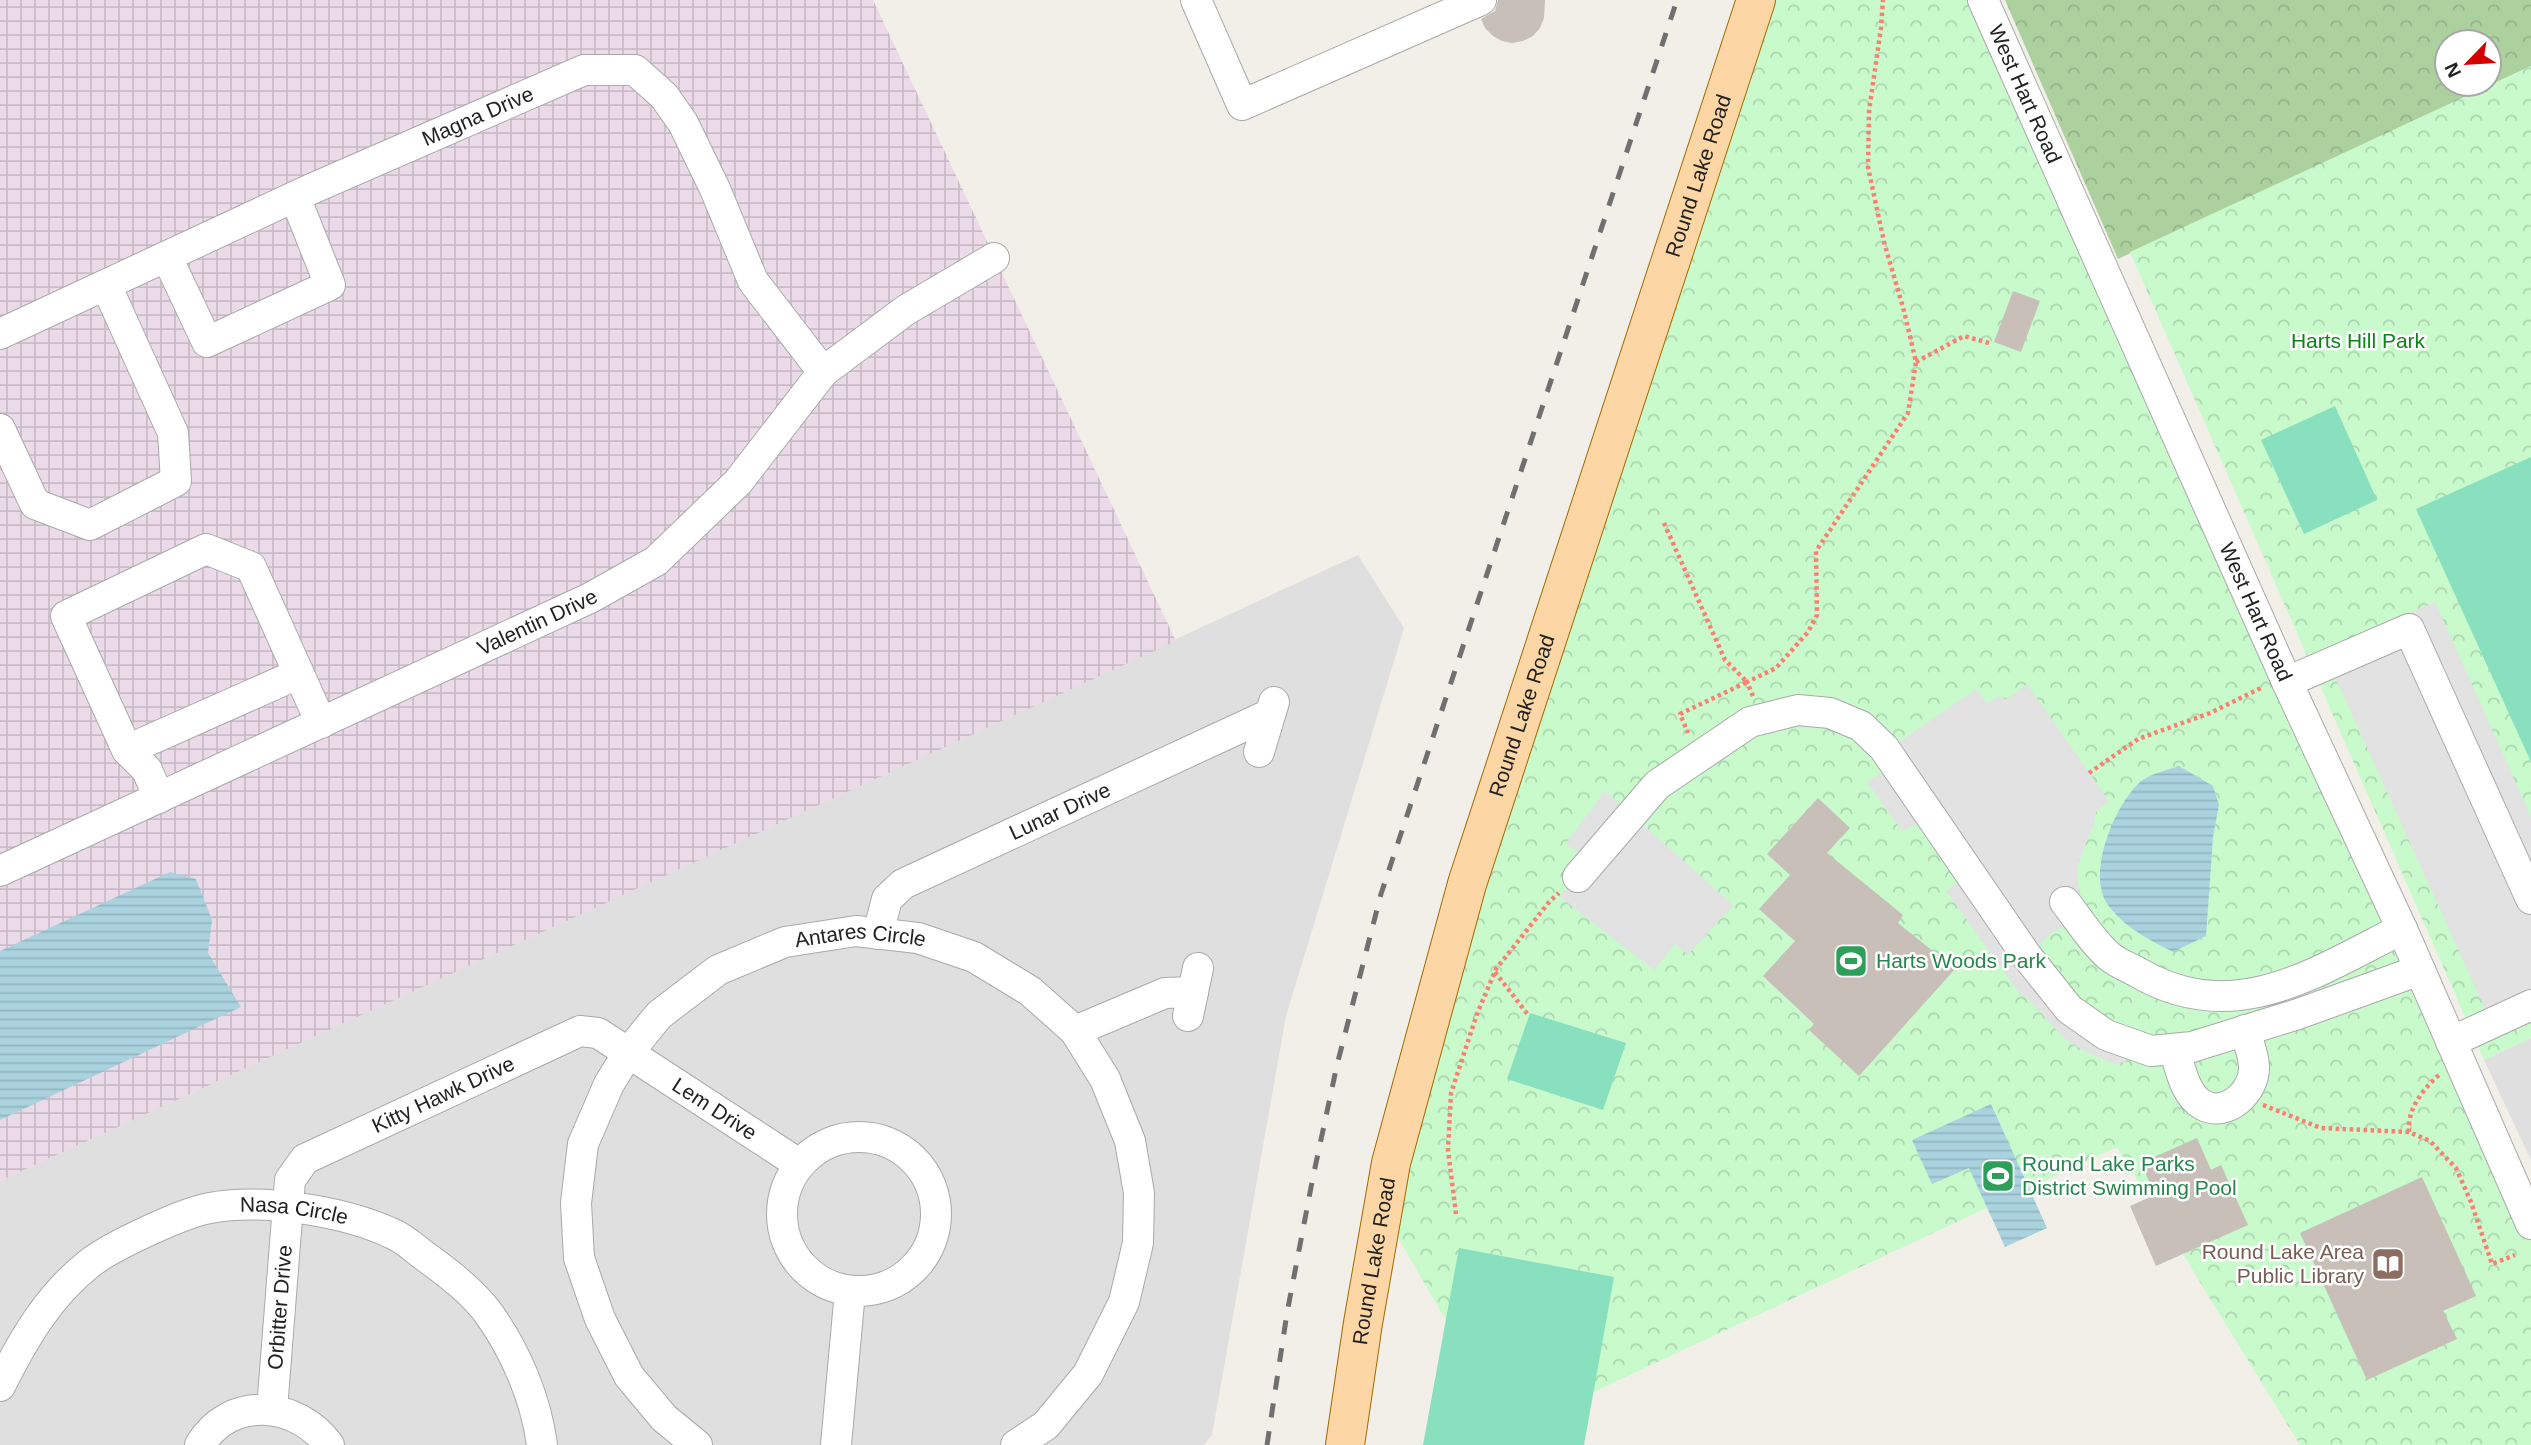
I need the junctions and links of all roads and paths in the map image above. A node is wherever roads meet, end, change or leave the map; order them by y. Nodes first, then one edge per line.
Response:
1 (1196, 0) edge
2 (1481, 0) edge
3 (1756, 0) edge
4 (1882, 0) edge
5 (1983, 0) edge
6 (295, 197) junction
7 (167, 257) junction
8 (994, 258) dead end
9 (106, 285) junction
10 (0, 334) edge
11 (1989, 343) dead end
12 (1916, 362) junction
13 (823, 372) junction
14 (0, 429) edge
15 (1664, 523) dead end
16 (298, 674) junction
17 (1747, 682) junction
18 (2277, 684) junction
19 (1754, 701) dead end
20 (321, 723) junction
21 (1691, 740) dead end
22 (127, 750) junction
23 (1259, 752) dead end
24 (2089, 773) dead end
25 (159, 798) junction
26 (0, 872) edge
27 (1578, 877) joint
28 (2531, 899) edge
29 (2065, 902) dead end
30 (2402, 929) junction
31 (878, 934) junction
32 (2420, 970) junction
33 (1495, 972) junction
34 (1193, 992) dead end
35 (2531, 1005) edge
36 (1529, 1016) dead end
37 (2245, 1030) junction
38 (1075, 1031) junction
39 (2452, 1042) junction
40 (2174, 1049) junction
41 (628, 1053) junction
42 (2441, 1072) dead end
43 (2256, 1101) dead end
44 (2409, 1132) junction
45 (799, 1164) junction
46 (288, 1208) junction
47 (1455, 1214) dead end
48 (2531, 1224) edge
49 (2515, 1255) dead end
50 (850, 1291) junction
51 (0, 1386) edge
52 (272, 1409) junction
53 (201, 1445) edge
54 (329, 1445) edge
55 (542, 1445) edge
56 (697, 1445) edge
57 (836, 1445) edge
58 (1016, 1445) edge
59 (1345, 1445) edge

1 - 2 street
3 - 59 main road, Round Lake Road
4 - 12 path
5 - 18 street, West Hart Road
6 - 7 street, Magna Drive
6 - 7 street
6 - 13 street, Magna Drive
7 - 9 street, Magna Drive
8 - 13 street, Valentin Drive
9 - 10 street, Magna Drive
9 - 14 street
11 - 12 path
12 - 17 path
13 - 20 street, Valentin Drive
15 - 17 path
16 - 20 street
16 - 22 street
16 - 22 street
17 - 19 path
17 - 21 path
18 - 24 path
18 - 28 street
18 - 30 street, West Hart Road
20 - 25 street, Valentin Drive
22 - 25 street
23 - 31 street, Lunar Drive
25 - 26 street, Valentin Drive
27 - 33 path
27 - 40 street
29 - 30 street
30 - 32 street, West Hart Road
31 - 38 street, Antares Circle
31 - 41 street, Antares Circle
32 - 37 street
32 - 39 street, West Hart Road
33 - 36 path
33 - 47 path
34 - 38 street
35 - 39 street
37 - 40 street
37 - 40 street
38 - 58 street, Antares Circle
39 - 48 street, West Hart Road
41 - 45 street, Lem Drive
41 - 46 street, Kitty Hawk Drive
41 - 56 street, Antares Circle
42 - 44 path
43 - 44 path
44 - 49 path
45 - 50 street
45 - 50 street
46 - 51 street, Nasa Circle
46 - 52 street, Orbitter Drive
46 - 55 street, Nasa Circle
50 - 57 street
52 - 53 street
52 - 54 street

